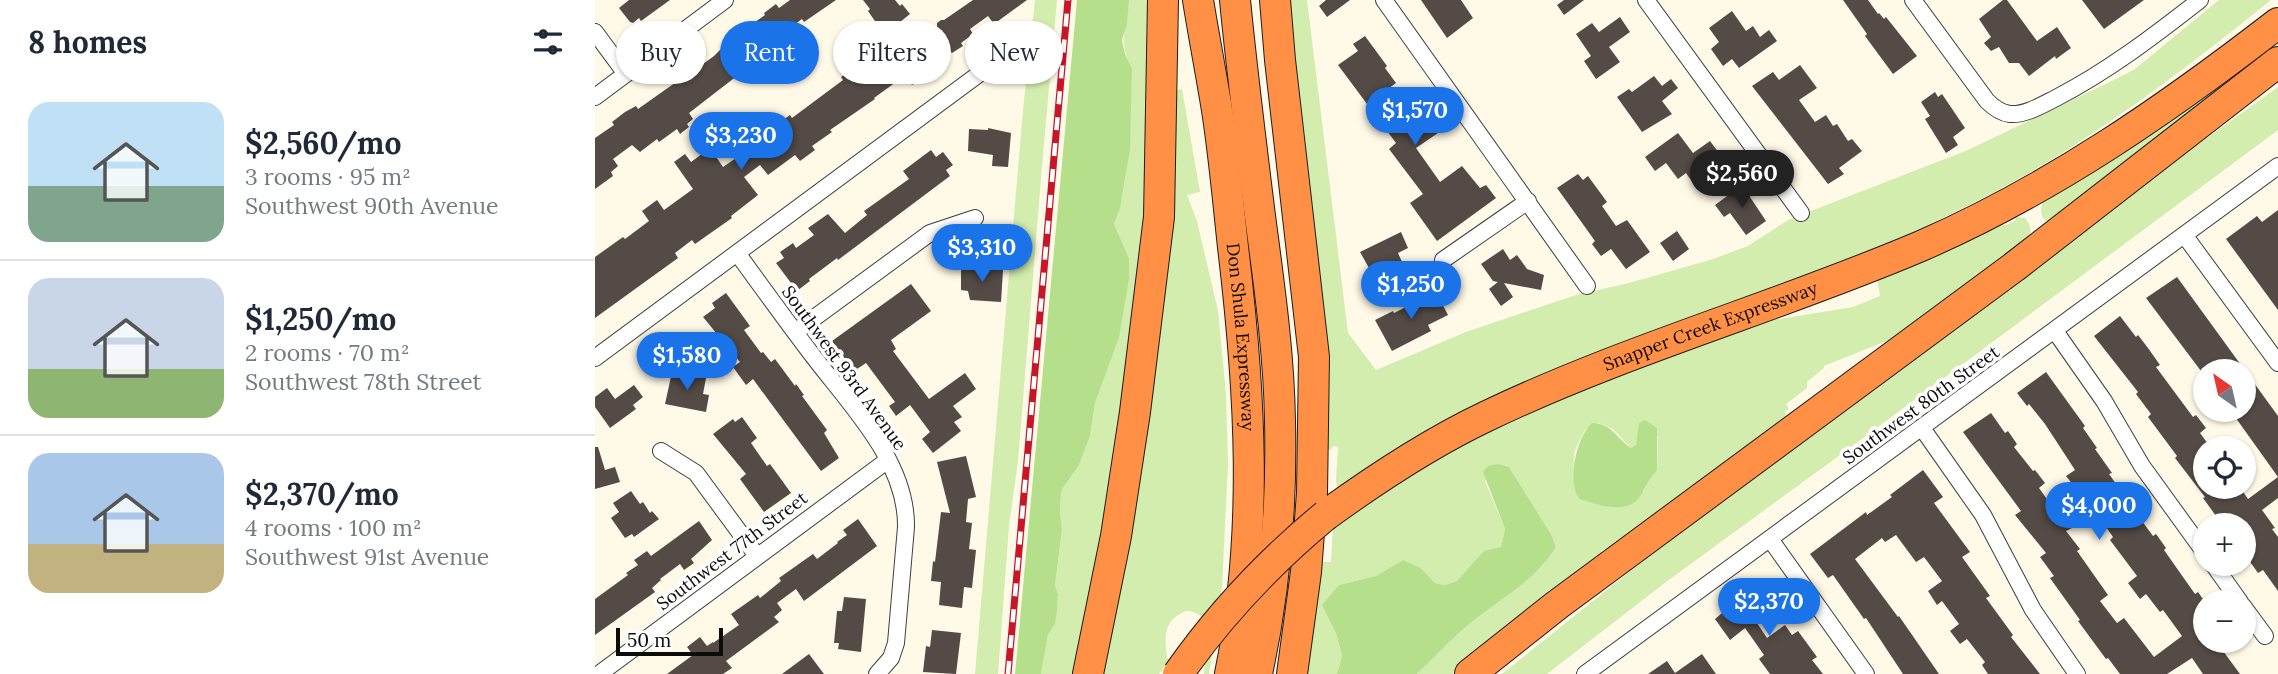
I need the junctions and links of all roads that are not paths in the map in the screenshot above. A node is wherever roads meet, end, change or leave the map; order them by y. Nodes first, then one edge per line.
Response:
1 (725, 0) edge
2 (1163, 0) edge
3 (1198, 0) edge
4 (1235, 0) edge
5 (1275, 0) edge
6 (1384, 0) edge
7 (1646, 0) edge
8 (1913, 0) edge
9 (2190, 3) edge
10 (2278, 20) edge
11 (697, 21) edge
12 (595, 32) edge
13 (616, 60) edge
14 (2278, 62) edge
15 (616, 82) edge
16 (965, 84) edge
17 (595, 97) edge
18 (2278, 166) edge
19 (1528, 201) junction
20 (1801, 213) dead end
21 (975, 218) dead end
22 (2185, 236) junction
23 (737, 253) junction
24 (1443, 260) dead end
25 (1587, 286) dead end
26 (2056, 331) junction
27 (795, 332) junction
28 (595, 358) edge
29 (2278, 363) edge
30 (1922, 428) junction
31 (661, 451) dead end
32 (888, 460) junction
33 (2193, 536) edge
34 (1770, 539) junction
35 (757, 556) junction
36 (2256, 623) edge
37 (2265, 636) dead end
38 (1593, 672) edge
39 (599, 674) edge
40 (877, 674) edge
41 (1088, 674) edge
42 (1178, 674) edge
43 (1230, 674) edge
44 (1257, 674) edge
45 (1292, 674) edge
46 (1470, 674) edge
47 (1866, 674) edge
48 (2077, 674) edge

1 - 11 street
2 - 41 highway
3 - 43 highway, Don Shula Expressway
4 - 44 highway, Don Shula Expressway
5 - 45 highway
6 - 19 street
7 - 20 street
8 - 9 street
10 - 42 highway, Snapper Creek Expressway, bridge
12 - 13 street
14 - 46 highway
15 - 17 street
16 - 23 street
18 - 22 street, Southwest 80th Street
19 - 24 street
19 - 25 street
21 - 27 street
22 - 26 street, Southwest 80th Street
22 - 29 street
23 - 27 street, Southwest 93rd Avenue
23 - 28 street
26 - 30 street, Southwest 80th Street
26 - 33 street
27 - 32 street, Southwest 93rd Avenue
30 - 34 street, Southwest 80th Street
30 - 48 street
31 - 35 street
32 - 35 street, Southwest 77th Street
32 - 40 street, Southwest 93rd Avenue
34 - 38 street, Southwest 80th Street
34 - 47 street
35 - 39 street, Southwest 77th Street
36 - 37 street

